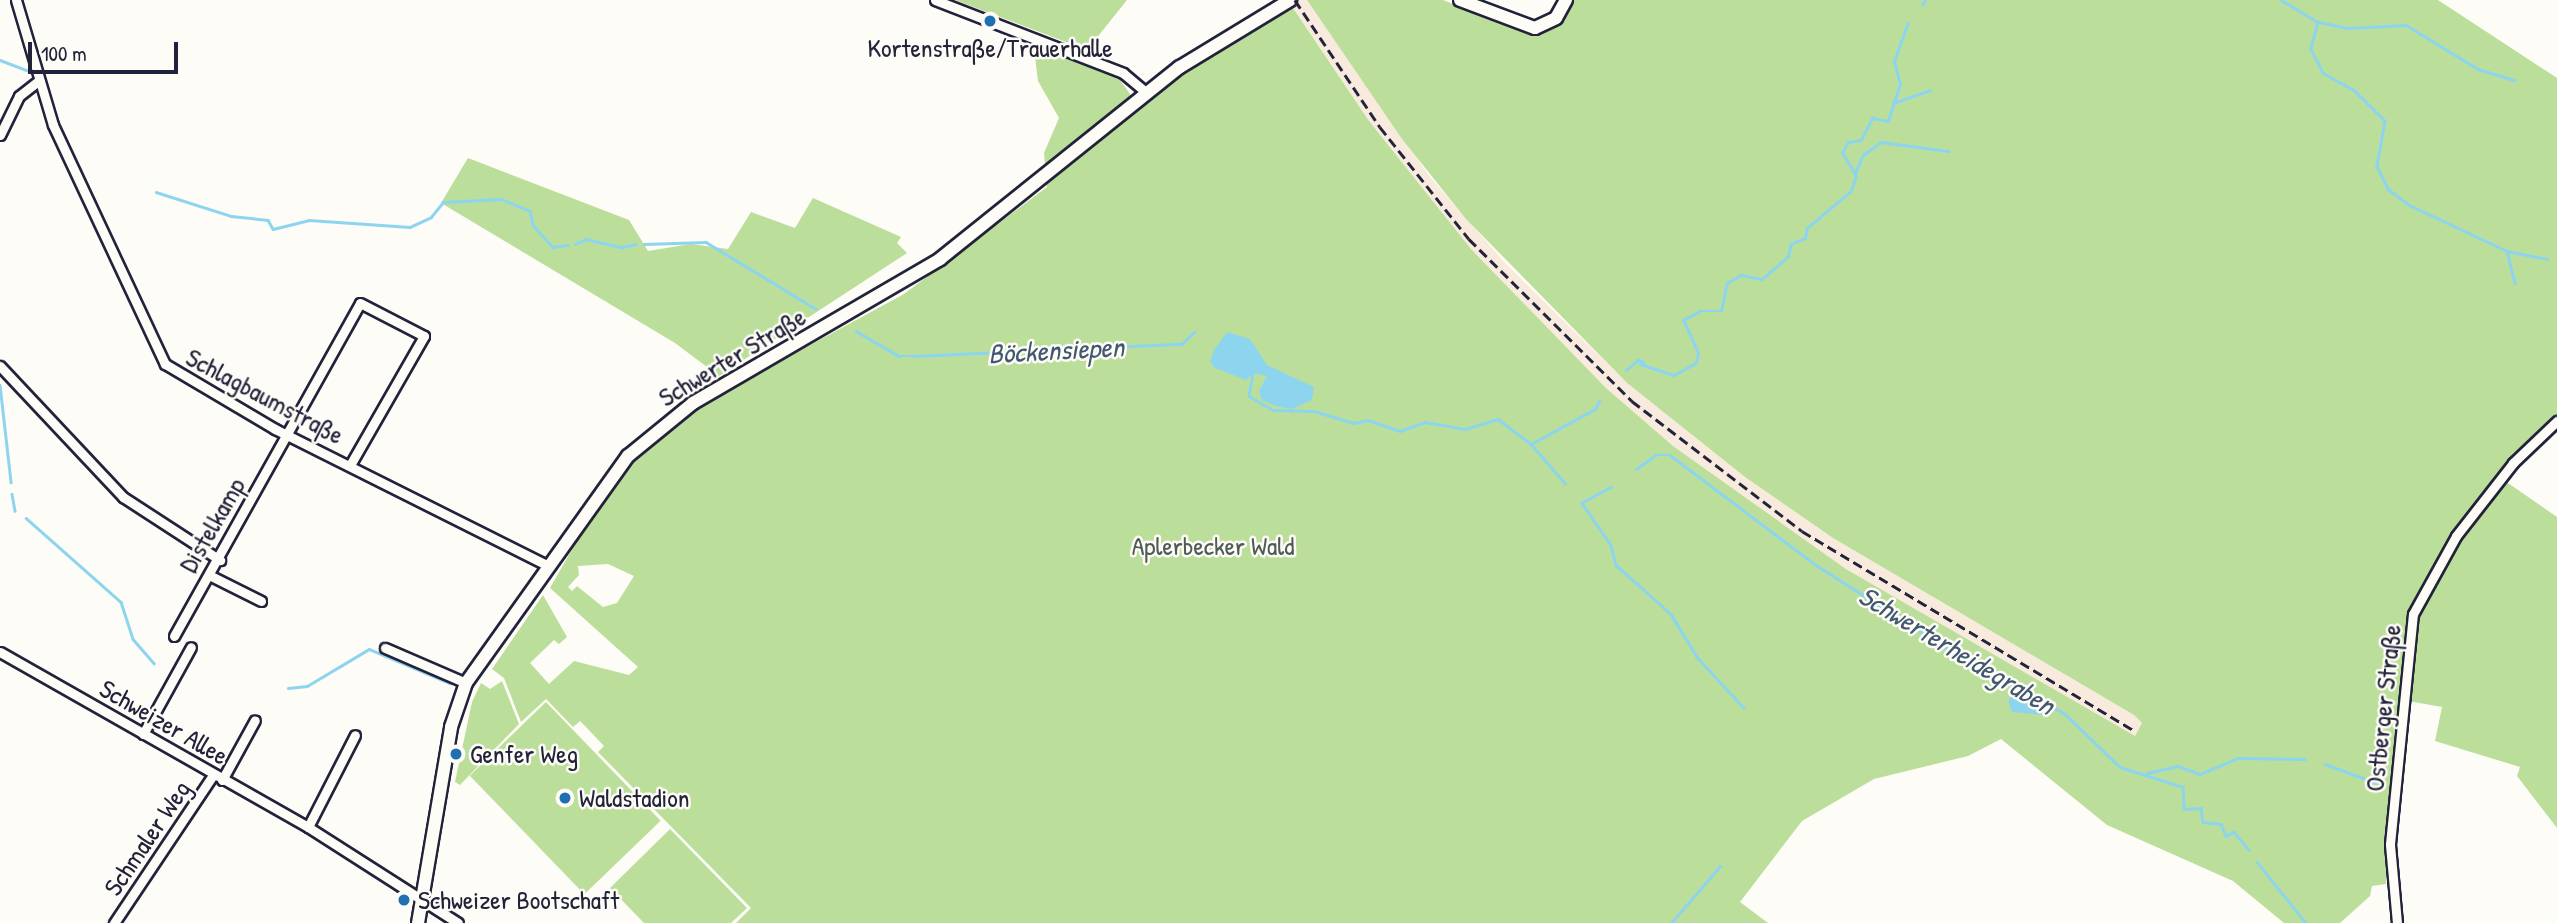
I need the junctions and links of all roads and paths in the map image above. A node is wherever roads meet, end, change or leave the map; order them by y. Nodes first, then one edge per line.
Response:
1 (16, 0) edge
2 (935, 0) edge
3 (1460, 0) edge
4 (1566, 0) edge
5 (1289, 1) edge
6 (38, 81) junction
7 (1147, 93) junction
8 (0, 135) edge
9 (0, 366) edge
10 (2557, 421) edge
11 (285, 434) junction
12 (350, 465) junction
13 (220, 560) junction
14 (550, 566) junction
15 (211, 576) junction
16 (261, 601) dead end
17 (174, 636) dead end
18 (191, 647) dead end
19 (385, 648) dead end
20 (0, 652) edge
21 (466, 682) junction
22 (255, 720) dead end
23 (143, 734) junction
24 (355, 735) dead end
25 (218, 778) junction
26 (308, 827) junction
27 (424, 899) junction
28 (114, 923) edge
29 (418, 923) edge
30 (458, 923) edge
31 (2397, 923) edge

1 - 6 street, Schlagbaumstraße
2 - 7 street
3 - 4 street
5 - 7 street, Schwerter Straße
6 - 8 street
6 - 11 street, Schlagbaumstraße
7 - 14 street, Schwerter Straße
9 - 13 street
10 - 31 street, Ostberger Straße
11 - 12 street, Schlagbaumstraße
11 - 12 street, Distelkamp
11 - 13 street, Distelkamp
12 - 14 street, Schlagbaumstraße
13 - 15 street, Distelkamp
14 - 21 street, Schwerter Straße
15 - 16 street
15 - 17 street, Distelkamp
18 - 23 street
19 - 21 street
20 - 23 street, Schweizer Allee
21 - 27 street, Schwerter Straße
22 - 25 street, Schmaler Weg
23 - 25 street, Schweizer Allee
24 - 26 street
25 - 26 street, Schweizer Allee
25 - 28 street, Schmaler Weg
26 - 27 street, Schweizer Allee
27 - 29 street, Schwerter Straße
27 - 30 street

